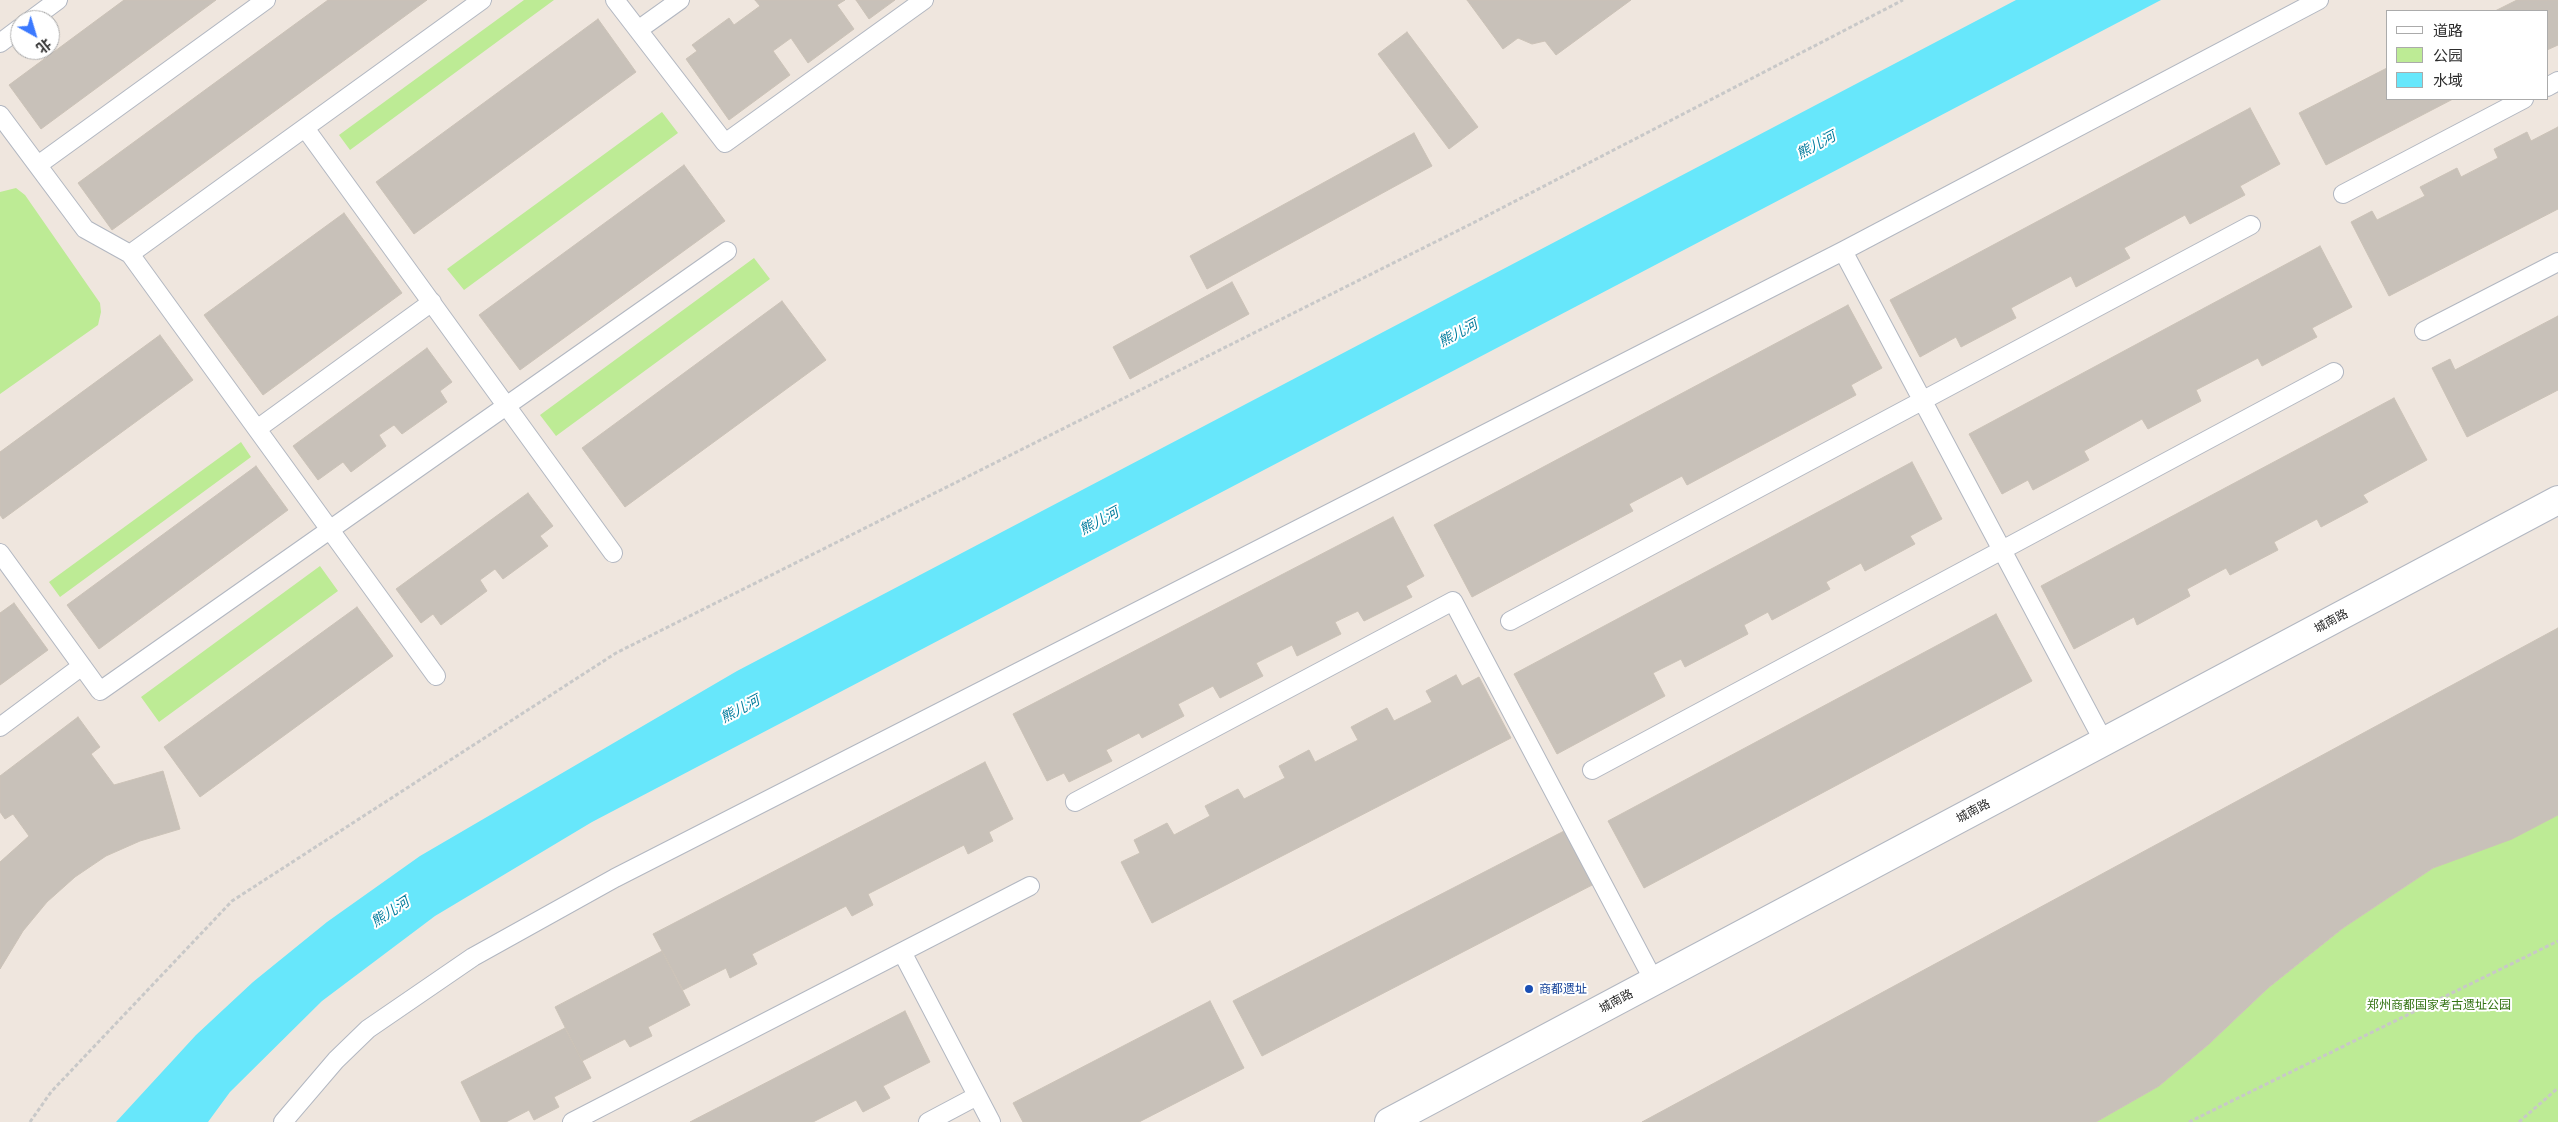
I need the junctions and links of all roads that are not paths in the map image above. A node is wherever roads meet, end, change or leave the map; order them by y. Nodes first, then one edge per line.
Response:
1 (58, 0) edge
2 (266, 0) edge
3 (482, 0) edge
4 (615, 0) edge
5 (680, 0) edge
6 (924, 0) edge
7 (2319, 0) edge
8 (44, 10) edge
9 (638, 30) junction
10 (2522, 100) edge
11 (0, 115) edge
12 (305, 128) junction
13 (38, 165) junction
14 (2343, 194) dead end
15 (2251, 225) dead end
16 (727, 251) dead end
17 (1843, 251) junction
18 (130, 254) junction
19 (2558, 262) edge
20 (432, 302) junction
21 (2424, 331) dead end
22 (2334, 372) dead end
23 (1922, 401) junction
24 (506, 406) junction
25 (257, 429) junction
26 (2558, 500) edge
27 (330, 530) junction
28 (2002, 550) junction
29 (0, 553) edge
30 (613, 553) dead end
31 (1510, 622) dead end
32 (82, 666) junction
33 (436, 676) dead end
34 (0, 727) edge
35 (2104, 742) junction
36 (1592, 770) dead end
37 (1075, 802) dead end
38 (1030, 886) dead end
39 (902, 952) junction
40 (1654, 981) junction
41 (977, 1096) junction
42 (283, 1122) edge
43 (572, 1122) edge
44 (928, 1122) edge
45 (991, 1122) edge
46 (1389, 1122) edge

1 - 8 lane
2 - 13 lane
3 - 12 lane
4 - 9 lane
5 - 9 lane
6 - 9 lane
7 - 17 lane
10 - 14 lane
11 - 13 lane
12 - 18 lane
12 - 20 lane
13 - 18 lane
15 - 23 lane
16 - 24 lane
17 - 23 lane
17 - 42 lane
18 - 25 lane
19 - 21 lane
20 - 24 lane
20 - 25 lane
22 - 28 lane
23 - 28 lane
23 - 31 lane
24 - 27 lane
24 - 30 lane
25 - 27 lane
26 - 35 street, 城南路
27 - 32 lane
27 - 33 lane
28 - 35 lane
28 - 36 lane
29 - 32 lane
32 - 34 lane
35 - 40 street, 城南路
37 - 40 lane
38 - 39 lane
39 - 41 lane
39 - 43 lane
40 - 46 street, 城南路
41 - 44 lane
41 - 45 lane

